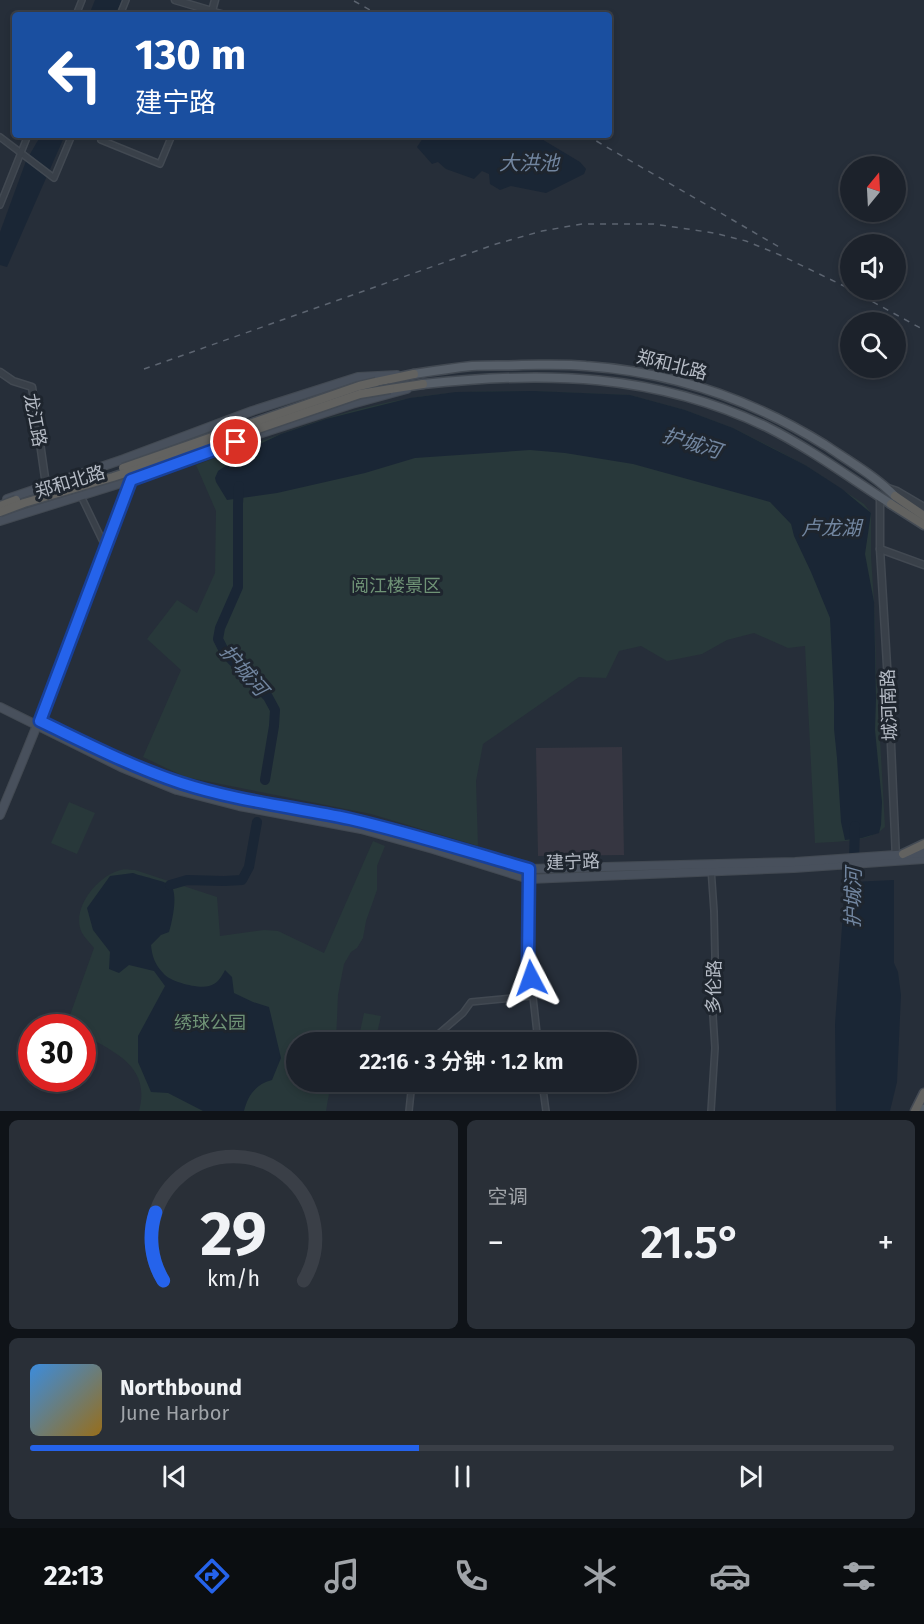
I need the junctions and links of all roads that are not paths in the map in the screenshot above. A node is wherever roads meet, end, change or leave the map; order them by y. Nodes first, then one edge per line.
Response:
1 (175, 0) edge
2 (209, 12) edge
3 (0, 137) edge
4 (27, 138) edge
5 (71, 138) edge
6 (171, 138) edge
7 (101, 140) dead end
8 (22, 154) junction
9 (0, 205) edge
10 (0, 372) edge
11 (414, 374) junction
12 (423, 384) junction
13 (124, 459) junction
14 (131, 480) junction
15 (46, 485) junction
16 (886, 487) junction
17 (81, 496) junction
18 (880, 497) junction
19 (893, 500) junction
20 (0, 504) edge
21 (924, 507) edge
22 (0, 512) edge
23 (924, 516) edge
24 (0, 521) edge
25 (924, 525) edge
26 (106, 548) junction
27 (880, 549) junction
28 (924, 565) edge
29 (0, 707) edge
30 (38, 724) junction
31 (0, 815) edge
32 (924, 844) edge
33 (924, 853) edge
34 (896, 856) junction
35 (924, 859) edge
36 (710, 867) junction
37 (529, 869) junction
38 (529, 879) junction
39 (532, 996) junction
40 (441, 1032) edge
41 (537, 1032) edge
42 (924, 1084) edge
43 (411, 1092) edge
44 (543, 1092) edge
45 (924, 1093) edge
46 (924, 1102) edge
47 (410, 1111) edge
48 (546, 1111) edge
49 (711, 1111) edge
50 (919, 1111) edge

1 - 2 street
3 - 8 street
4 - 8 street
5 - 8 street
6 - 7 street
8 - 9 street
10 - 15 street, 龙江路
11 - 13 main road, 郑和北路
11 - 16 main road, 郑和北路
11 - 20 highway, 郑和北路, bridge
12 - 14 main road, 郑和北路
12 - 18 main road, 郑和北路
12 - 22 highway, 郑和北路, bridge
13 - 14 main road
13 - 15 main road, 郑和北路
14 - 17 main road, 郑和北路
14 - 26 main road
15 - 17 street
15 - 20 main road, 郑和北路
16 - 19 main road, 郑和北路
16 - 21 street
17 - 24 main road, 郑和北路
17 - 26 street
18 - 19 main road, 郑和北路
18 - 27 street, 城河南路
19 - 23 highway
19 - 25 highway
26 - 30 main road
27 - 28 street
27 - 34 street, 城河南路
29 - 30 main road, 建宁路
30 - 31 main road
30 - 37 main road, 建宁路
30 - 38 main road, 建宁路
32 - 34 highway
33 - 34 main road, 建宁路
34 - 35 main road, 建宁路
34 - 36 main road, 建宁路
36 - 37 main road, 建宁路
36 - 38 main road, 建宁路
36 - 49 street, 多伦路
37 - 38 street
38 - 39 street
39 - 40 street
39 - 41 street
42 - 50 main road
43 - 47 street
44 - 48 street
45 - 50 highway
46 - 50 highway

